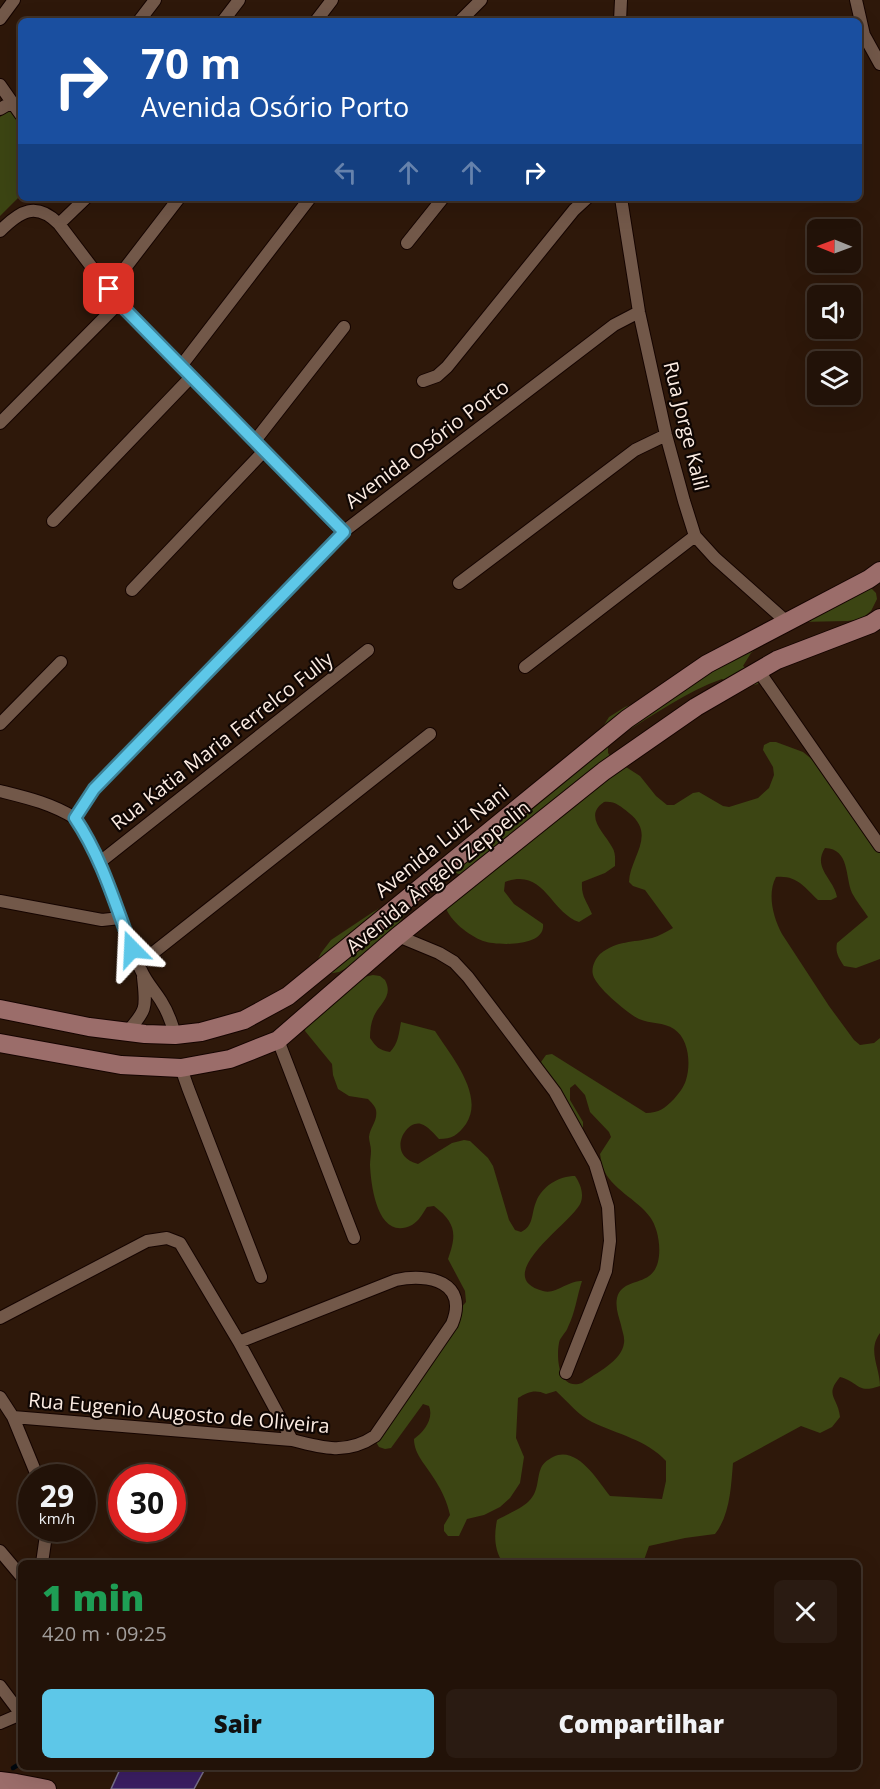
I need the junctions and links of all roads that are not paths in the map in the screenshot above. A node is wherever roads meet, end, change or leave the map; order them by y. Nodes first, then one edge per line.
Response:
1 (15, 0) edge
2 (155, 0) edge
3 (239, 0) edge
4 (332, 0) edge
5 (481, 0) edge
6 (621, 0) edge
7 (856, 0) edge
8 (141, 18) edge
9 (225, 18) edge
10 (318, 18) edge
11 (463, 18) edge
12 (620, 18) edge
13 (860, 18) edge
14 (0, 19) edge
15 (862, 26) edge
16 (880, 64) edge
17 (0, 85) edge
18 (12, 102) junction
19 (0, 109) edge
20 (18, 111) edge
21 (83, 201) edge
22 (177, 201) edge
23 (308, 201) edge
24 (441, 201) edge
25 (584, 201) edge
26 (621, 201) edge
27 (58, 224) junction
28 (0, 231) edge
29 (407, 243) dead end
30 (109, 289) junction
31 (119, 303) junction
32 (639, 312) junction
33 (344, 327) dead end
34 (181, 366) junction
35 (191, 377) junction
36 (423, 381) dead end
37 (0, 423) edge
38 (666, 435) junction
39 (254, 442) junction
40 (264, 451) junction
41 (53, 521) dead end
42 (344, 532) junction
43 (695, 536) junction
44 (880, 571) edge
45 (459, 583) dead end
46 (132, 590) dead end
47 (880, 618) edge
48 (788, 623) junction
49 (368, 650) dead end
50 (61, 662) dead end
51 (525, 667) dead end
52 (758, 670) junction
53 (0, 724) edge
54 (430, 734) dead end
55 (0, 791) edge
56 (75, 818) junction
57 (880, 846) edge
58 (100, 862) junction
59 (0, 901) edge
60 (120, 918) junction
61 (398, 936) junction
62 (140, 969) junction
63 (0, 1009) edge
64 (127, 1032) junction
65 (175, 1035) junction
66 (279, 1040) junction
67 (0, 1043) edge
68 (182, 1068) junction
69 (354, 1238) dead end
70 (261, 1277) dead end
71 (0, 1318) edge
72 (239, 1342) junction
73 (566, 1373) dead end
74 (0, 1397) edge
75 (13, 1417) junction
76 (292, 1440) junction
77 (32, 1464) edge
78 (45, 1542) edge
79 (0, 1551) edge
80 (42, 1560) edge
81 (18, 1572) edge
82 (0, 1686) edge
83 (18, 1710) edge
84 (18, 1715) edge
85 (0, 1723) edge
86 (0, 1782) edge
87 (47, 1789) edge

1 - 14 street
2 - 8 street
3 - 9 street
4 - 10 street
5 - 11 street
6 - 12 street
7 - 13 street
15 - 16 street
17 - 18 street
18 - 19 street
18 - 20 street
21 - 27 street
22 - 30 street
23 - 34 street
24 - 29 street
25 - 36 street
26 - 32 street, Rua Jorge Kalil
27 - 28 street
27 - 30 street
30 - 31 street
31 - 34 street
31 - 37 street
32 - 38 street, Rua Jorge Kalil
32 - 42 street, Avenida Osório Porto
33 - 39 street
34 - 35 street
35 - 39 street
35 - 41 street
38 - 43 street, Rua Jorge Kalil
38 - 45 street
39 - 40 street
40 - 42 street
40 - 46 street
42 - 56 street, Avenida Osório Porto
43 - 48 street, Rua Jorge Kalil
43 - 51 street
44 - 48 street, Avenida Luiz Nani
47 - 52 street, Avenida Ângelo Zeppelin
48 - 65 street, Avenida Luiz Nani
49 - 58 street, Rua Katia Maria Ferrelco Fully
50 - 53 street
52 - 57 street
52 - 61 street, Avenida Ângelo Zeppelin
54 - 62 street
55 - 56 street
56 - 58 street
58 - 60 street
59 - 60 street
60 - 62 street
61 - 66 street, Avenida Ângelo Zeppelin
61 - 73 street
62 - 64 street
62 - 65 street
63 - 64 street, Avenida Luiz Nani
64 - 65 street, Avenida Luiz Nani
66 - 68 street, Avenida Ângelo Zeppelin
66 - 69 street
67 - 68 street, Avenida Ângelo Zeppelin
68 - 70 street
71 - 72 street
72 - 76 street
72 - 76 street, Rua Eugenio Augosto de Oliveira
74 - 75 street
75 - 76 street, Rua Eugenio Augosto de Oliveira
75 - 77 street
78 - 80 street
79 - 81 street
82 - 83 street
84 - 85 street
86 - 87 street

